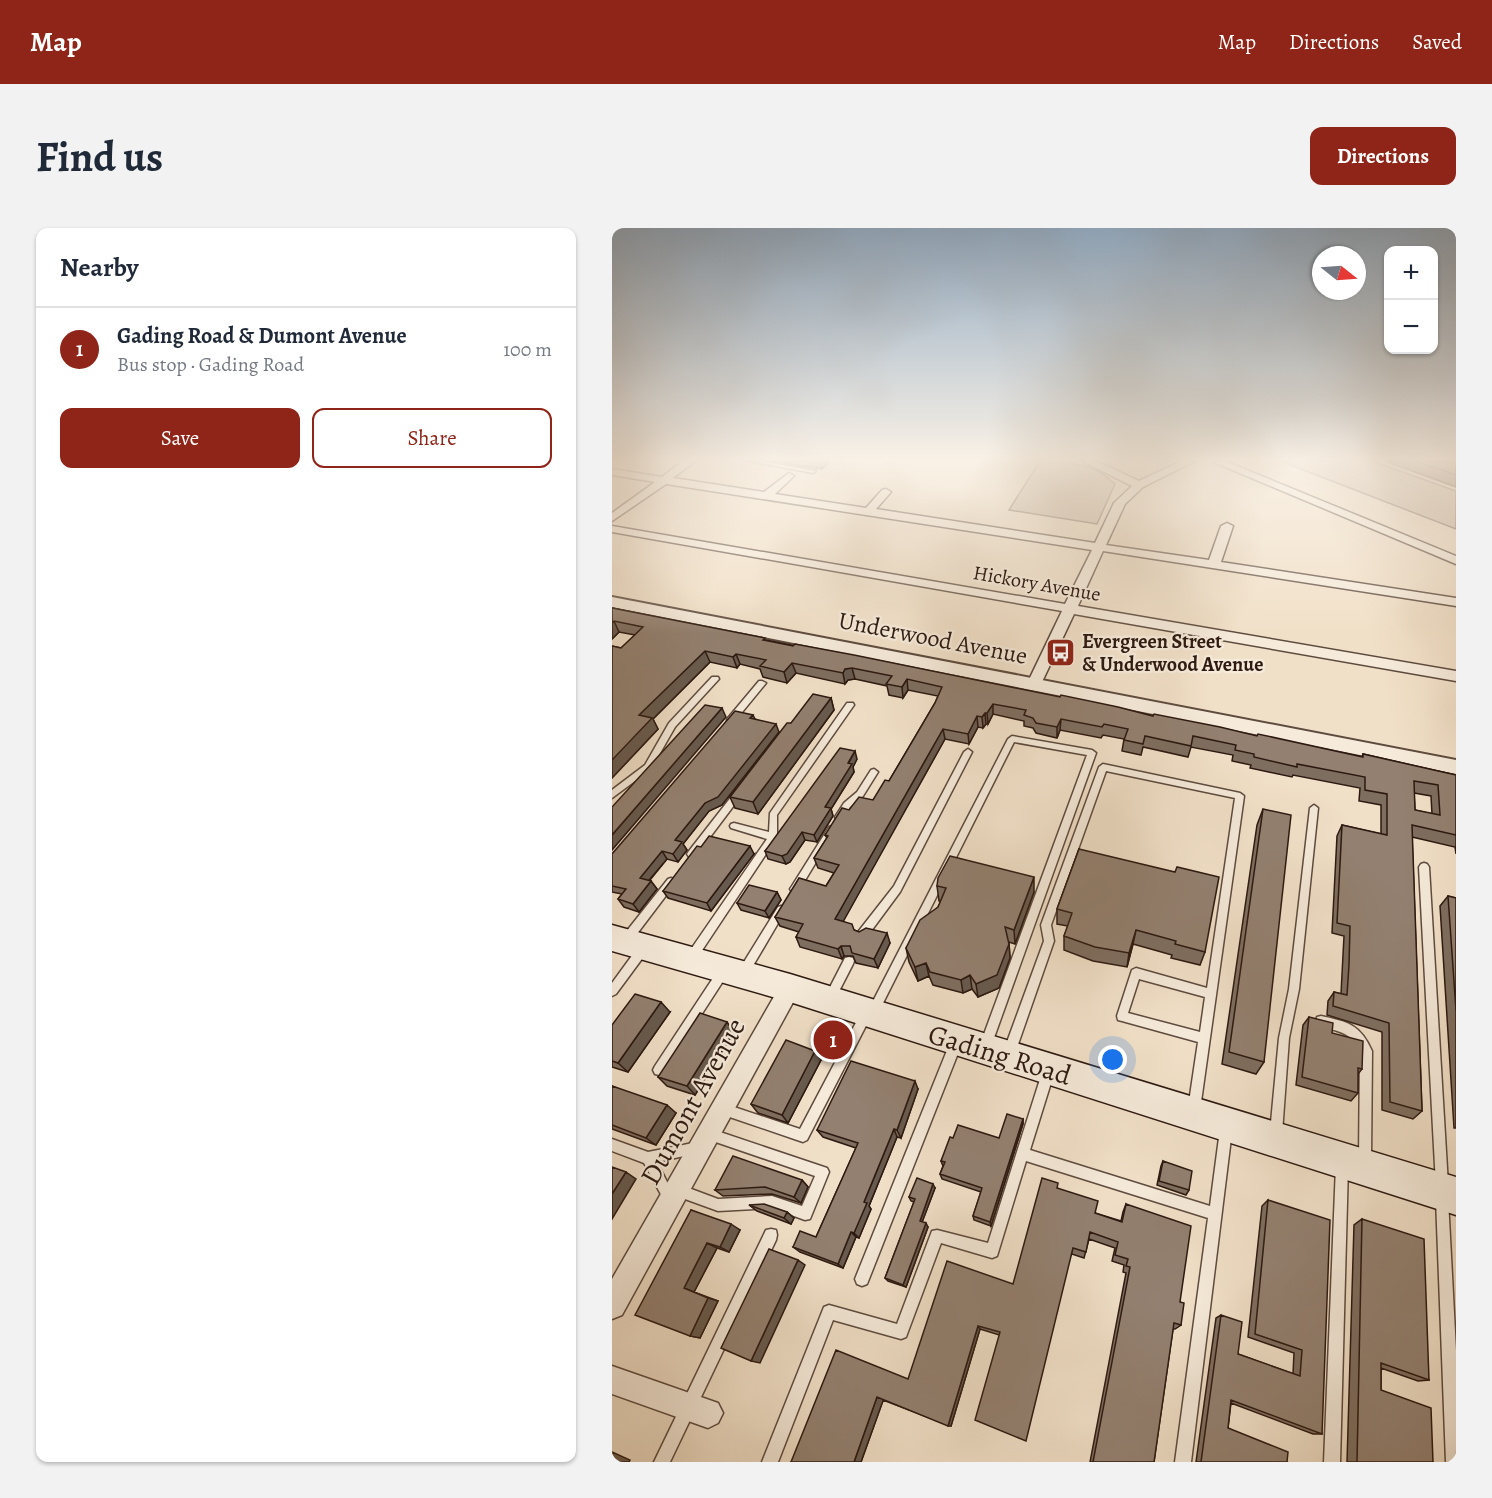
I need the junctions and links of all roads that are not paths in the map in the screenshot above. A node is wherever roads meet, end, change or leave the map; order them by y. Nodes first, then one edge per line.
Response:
1 (911, 519) edge
2 (1113, 519) edge
3 (1356, 519) edge
4 (1227, 526) dead end
5 (612, 529) edge
6 (1099, 547) junction
7 (1456, 560) edge
8 (1214, 564) junction
9 (612, 602) edge
10 (1456, 602) edge
11 (1069, 609) junction
12 (1456, 676) edge
13 (715, 679) dead end
14 (762, 683) dead end
15 (1034, 684) junction
16 (850, 705) dead end
17 (725, 727) edge
18 (968, 752) dead end
19 (1456, 767) edge
20 (874, 772) dead end
21 (748, 782) edge
22 (612, 795) edge
23 (1314, 808) dead end
24 (734, 826) dead end
25 (773, 837) junction
26 (689, 858) edge
27 (1424, 867) dead end
28 (675, 877) edge
29 (862, 935) edge
30 (627, 942) edge
31 (690, 960) junction
32 (849, 961) edge
33 (733, 972) junction
34 (790, 988) junction
35 (612, 991) edge
36 (1211, 994) junction
37 (829, 1000) junction
38 (869, 1013) junction
39 (1311, 1018) edge
40 (1204, 1038) junction
41 (983, 1049) junction
42 (1050, 1069) junction
43 (659, 1070) dead end
44 (722, 1109) junction
45 (1193, 1114) junction
46 (1227, 1125) junction
47 (1276, 1140) junction
48 (704, 1141) junction
49 (612, 1145) edge
50 (1023, 1154) junction
51 (648, 1158) junction
52 (1353, 1164) junction
53 (1449, 1194) edge
54 (673, 1195) junction
55 (1215, 1214) junction
56 (771, 1235) dead end
57 (862, 1279) dead end
58 (612, 1305) edge
59 (612, 1380) edge
60 (699, 1409) junction
61 (662, 1462) edge
62 (770, 1462) edge
63 (1183, 1462) edge
64 (1332, 1462) edge
65 (1454, 1462) edge

1 - 6 street
2 - 6 street
3 - 7 street
4 - 8 street
5 - 11 street, Hickory Avenue
6 - 8 street
6 - 11 street
8 - 10 street
9 - 15 street, Underwood Avenue
11 - 12 street, Hickory Avenue
11 - 15 street
13 - 22 lane
14 - 17 lane
15 - 19 street, Underwood Avenue
16 - 25 lane
18 - 29 lane
20 - 33 lane
21 - 26 lane
23 - 47 lane
24 - 25 lane
25 - 31 lane
27 - 53 lane
28 - 30 lane
30 - 31 main road, Gading Road
30 - 35 lane
31 - 33 main road, Gading Road
32 - 37 lane
33 - 34 main road, Gading Road
33 - 43 lane
34 - 37 main road, Gading Road
34 - 44 street, Dumont Avenue
36 - 40 lane
36 - 40 lane
36 - 41 lane
37 - 38 main road, Gading Road
38 - 41 main road, Gading Road
38 - 41 lane
38 - 44 lane
39 - 52 lane
40 - 45 lane
41 - 42 main road, Gading Road
41 - 57 lane
42 - 45 main road, Gading Road
42 - 50 lane
44 - 48 street, Dumont Avenue
45 - 46 main road, Gading Road
46 - 47 main road, Gading Road
46 - 55 lane
47 - 52 main road, Gading Road
48 - 51 lane
48 - 54 street, Dumont Avenue
48 - 54 lane
49 - 51 lane
50 - 55 lane
50 - 62 lane
51 - 54 lane
52 - 53 main road, Gading Road
52 - 64 lane
53 - 65 lane
54 - 58 street, Dumont Avenue
55 - 63 lane
56 - 60 lane
59 - 60 street
60 - 61 lane

